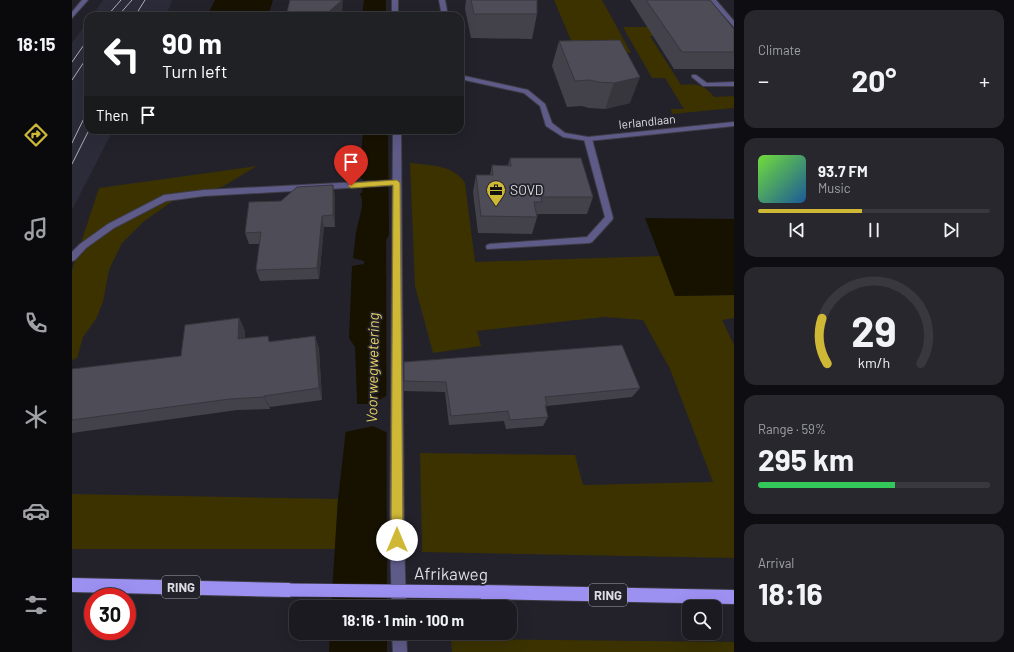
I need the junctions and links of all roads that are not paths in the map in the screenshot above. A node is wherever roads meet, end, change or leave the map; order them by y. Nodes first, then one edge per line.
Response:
1 (85, 0) edge
2 (395, 0) edge
3 (442, 0) edge
4 (713, 0) edge
5 (395, 12) edge
6 (444, 12) edge
7 (72, 16) edge
8 (734, 25) edge
9 (694, 76) dead end
10 (464, 78) edge
11 (734, 84) edge
12 (734, 124) edge
13 (397, 134) edge
14 (588, 139) junction
15 (394, 183) junction
16 (490, 247) dead end
17 (72, 258) edge
18 (72, 585) edge
19 (734, 597) edge
20 (399, 600) edge
21 (399, 640) edge
22 (400, 652) edge

1 - 7 street
2 - 5 street
3 - 6 street
4 - 8 street
9 - 11 street
10 - 14 street, Ierlandlaan
12 - 14 street, Ierlandlaan
13 - 15 street
14 - 16 street
15 - 17 street
15 - 20 street
18 - 19 main road, Afrikaweg / RING, bridge
21 - 22 street

